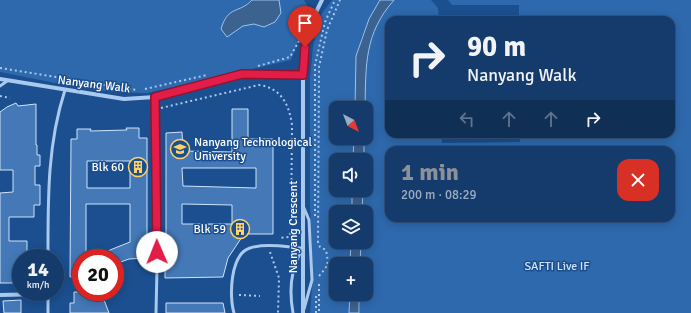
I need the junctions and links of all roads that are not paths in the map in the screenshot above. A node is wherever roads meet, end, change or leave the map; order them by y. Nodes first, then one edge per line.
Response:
1 (322, 0) edge
2 (326, 0) edge
3 (319, 5) junction
4 (303, 75) junction
5 (0, 79) edge
6 (7, 81) junction
7 (0, 86) edge
8 (65, 90) junction
9 (155, 97) junction
10 (302, 202) junction
11 (303, 248) junction
12 (48, 249) edge
13 (12, 294) edge
14 (0, 295) edge
15 (48, 301) edge
16 (303, 312) edge
17 (48, 313) edge
18 (156, 313) edge
19 (234, 313) edge
20 (293, 313) edge

1 - 3 street, Nanyang Crescent
2 - 3 lane
3 - 4 street, Nanyang Crescent
4 - 9 street, Nanyang Walk
4 - 10 street, Nanyang Crescent
5 - 6 street, Nanyang Walk
6 - 7 lane
6 - 8 street, Nanyang Walk
8 - 9 street, Nanyang Walk
8 - 12 lane
9 - 18 lane
10 - 11 street, Nanyang Crescent
10 - 16 lane
11 - 16 street, Nanyang Crescent
11 - 19 lane
11 - 20 lane
13 - 14 street
15 - 17 lane

